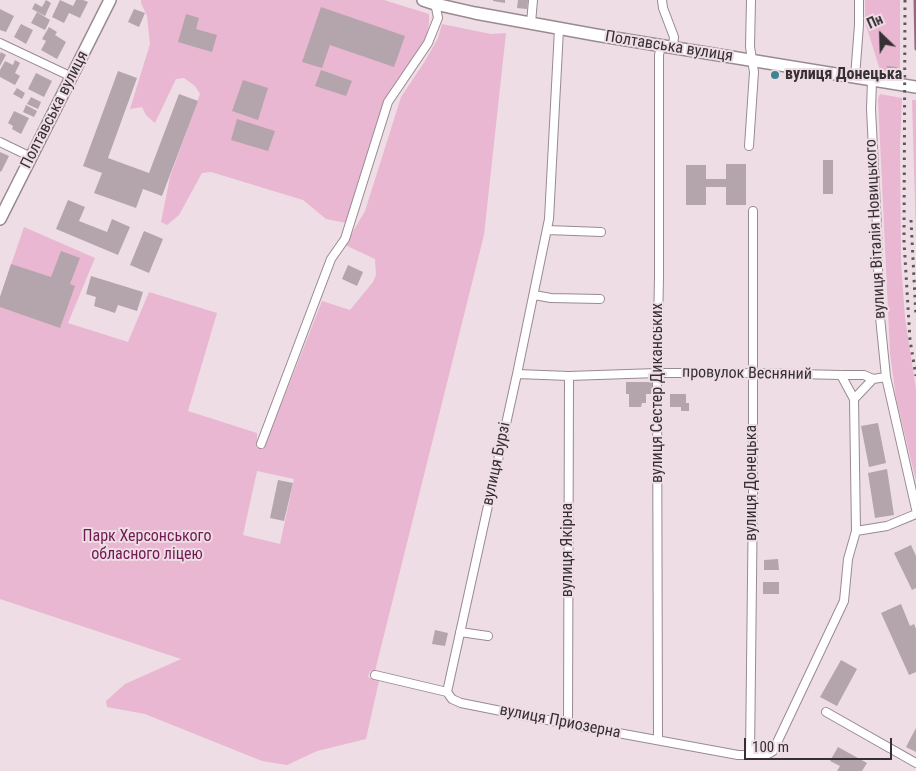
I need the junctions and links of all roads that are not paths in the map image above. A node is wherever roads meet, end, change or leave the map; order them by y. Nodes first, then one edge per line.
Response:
1 (423, 0) edge
2 (533, 0) edge
3 (662, 0) edge
4 (751, 0) edge
5 (859, 0) edge
6 (107, 1) edge
7 (435, 2) edge
8 (531, 23) junction
9 (558, 28) junction
10 (0, 42) edge
11 (661, 46) junction
12 (673, 48) junction
13 (752, 61) junction
14 (72, 77) junction
15 (854, 77) junction
16 (872, 81) junction
17 (916, 87) edge
18 (0, 142) edge
19 (749, 146) dead end
20 (31, 157) junction
21 (753, 211) dead end
22 (0, 220) edge
23 (547, 230) junction
24 (601, 232) dead end
25 (534, 295) junction
26 (600, 299) dead end
27 (657, 373) junction
28 (517, 374) junction
29 (753, 374) junction
30 (841, 375) junction
31 (569, 376) junction
32 (886, 377) junction
33 (873, 379) junction
34 (854, 399) junction
35 (261, 444) dead end
36 (916, 509) edge
37 (916, 514) edge
38 (856, 531) junction
39 (460, 632) junction
40 (488, 636) dead end
41 (375, 675) dead end
42 (447, 692) junction
43 (826, 712) dead end
44 (568, 724) junction
45 (658, 740) junction
46 (750, 754) junction
47 (916, 763) edge

1 - 7 main road, Полтавська вулиця
2 - 8 street
3 - 12 street
4 - 13 street
5 - 15 street
6 - 14 main road, Полтавська вулиця
7 - 8 main road, Полтавська вулиця
7 - 35 street
8 - 9 main road, Полтавська вулиця
9 - 11 main road, Полтавська вулиця
9 - 23 street, вулиця Бурзі
10 - 14 street
11 - 12 main road, Полтавська вулиця
11 - 27 street, вулиця Сестер Диканських
12 - 13 main road, Полтавська вулиця
13 - 15 main road, Полтавська вулиця
13 - 19 street
14 - 20 main road, Полтавська вулиця
15 - 16 main road, Полтавська вулиця
16 - 17 main road, Полтавська вулиця
16 - 32 street, вулиця Віталія Новицького
18 - 20 street
20 - 22 main road, Полтавська вулиця
21 - 29 street, вулиця Донецька
23 - 24 street
23 - 25 street, вулиця Бурзі
25 - 26 street
25 - 28 street, вулиця Бурзі
27 - 29 street, провулок Весняний
27 - 31 street, провулок Весняний
27 - 45 street, вулиця Сестер Диканських
28 - 31 street, провулок Весняний
28 - 39 street, вулиця Бурзі
29 - 30 street, провулок Весняний
29 - 46 street, вулиця Донецька
30 - 33 street, провулок Весняний
30 - 34 street
31 - 44 street, вулиця Якірна
32 - 33 street, провулок Весняний
32 - 36 street, вулиця Віталія Новицького
33 - 34 street
34 - 38 street
37 - 38 street
38 - 46 street
39 - 40 street
39 - 42 street, вулиця Бурзі
41 - 42 street, вулиця Приозерна
42 - 44 street, вулиця Приозерна
43 - 47 street
44 - 45 street, вулиця Приозерна
45 - 46 street, вулиця Приозерна

